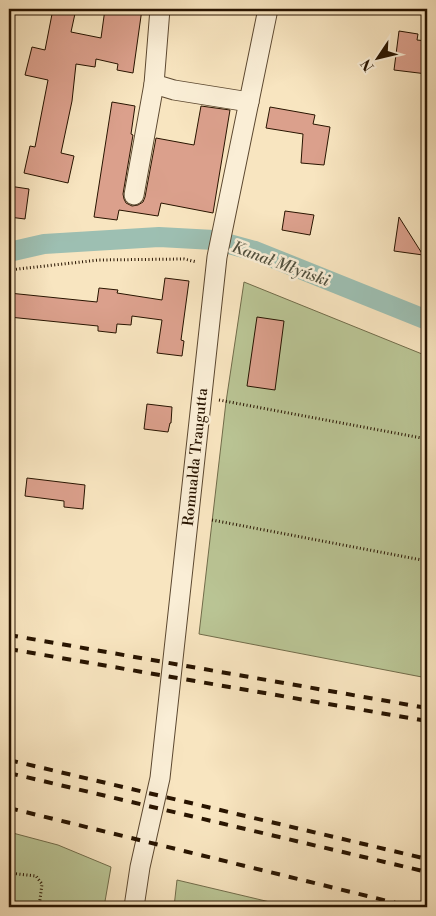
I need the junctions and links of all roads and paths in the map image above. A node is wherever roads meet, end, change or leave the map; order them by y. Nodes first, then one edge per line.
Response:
1 (160, 9) edge
2 (268, 9) edge
3 (154, 84) junction
4 (249, 102) junction
5 (134, 195) dead end
6 (217, 261) junction
7 (9, 270) edge
8 (202, 397) junction
9 (427, 439) edge
10 (212, 520) dead end
11 (427, 561) edge
12 (9, 873) edge
13 (39, 907) edge
14 (134, 907) edge
15 (250, 907) edge
16 (256, 907) edge

1 - 3 street
2 - 4 street, Romualda Traugutta
3 - 4 street
3 - 5 street
4 - 6 street, Romualda Traugutta
6 - 7 path
6 - 8 street, Romualda Traugutta
8 - 9 path
8 - 14 street, Romualda Traugutta
10 - 11 path
12 - 13 path
15 - 16 path

